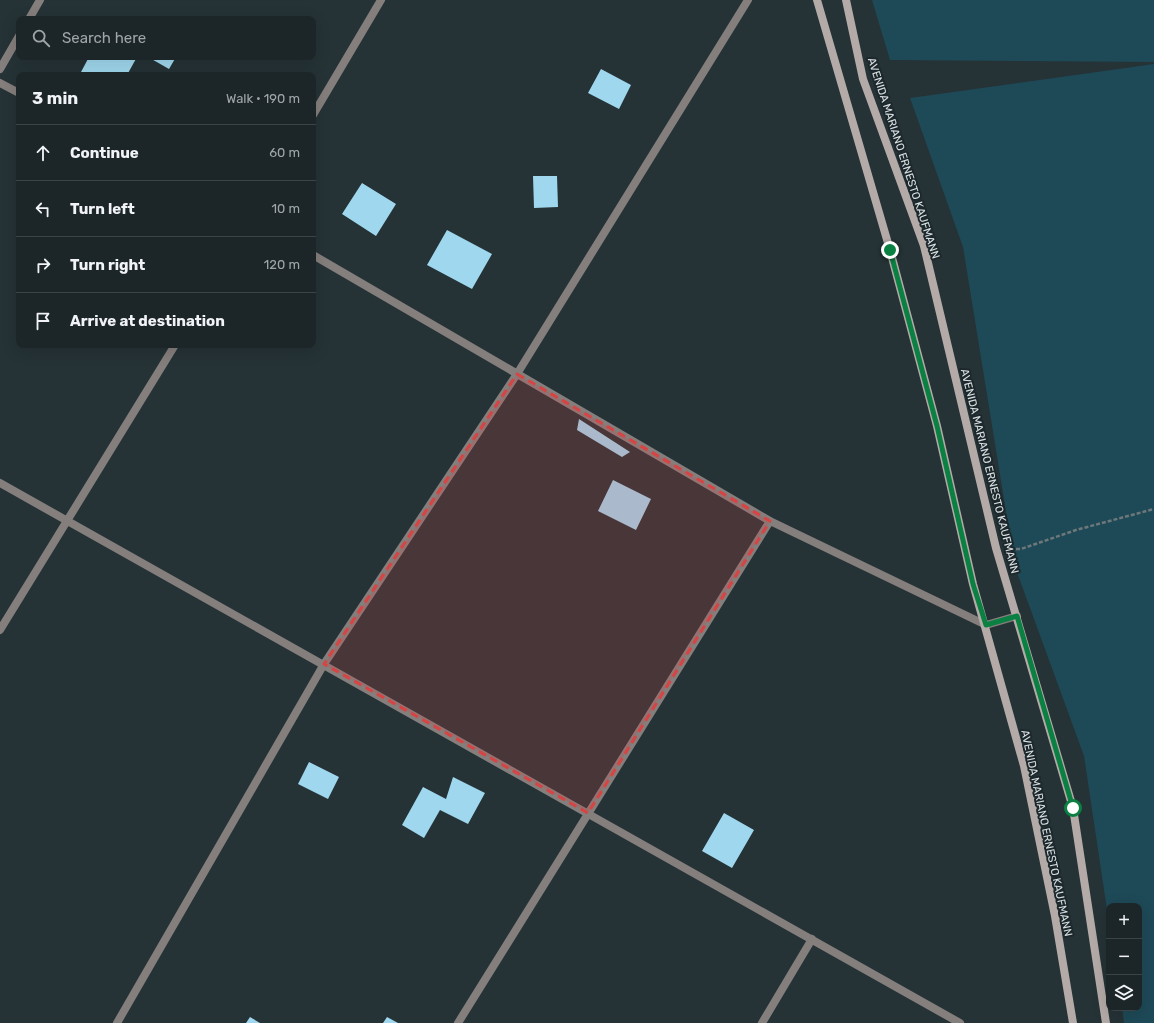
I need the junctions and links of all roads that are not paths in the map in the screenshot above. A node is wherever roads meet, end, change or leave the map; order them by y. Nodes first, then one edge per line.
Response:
1 (40, 0) edge
2 (381, 0) edge
3 (748, 0) edge
4 (817, 0) edge
5 (846, 0) edge
6 (31, 16) edge
7 (16, 41) edge
8 (0, 69) edge
9 (0, 83) edge
10 (16, 91) edge
11 (316, 110) edge
12 (316, 257) edge
13 (173, 348) edge
14 (517, 374) junction
15 (0, 483) edge
16 (67, 521) junction
17 (770, 521) junction
18 (1017, 616) junction
19 (986, 625) junction
20 (0, 630) edge
21 (324, 664) junction
22 (588, 813) junction
23 (812, 939) junction
24 (118, 1023) edge
25 (458, 1023) edge
26 (762, 1023) edge
27 (960, 1023) edge
28 (1073, 1023) edge
29 (1106, 1023) edge

1 - 6 street
2 - 11 street
3 - 14 street
4 - 19 main road, AVENIDA MARIANO ERNESTO KAUFMANN
5 - 18 main road, AVENIDA MARIANO ERNESTO KAUFMANN
7 - 8 street
9 - 10 street
12 - 14 street
13 - 16 street
14 - 17 street
14 - 21 street
15 - 16 street
16 - 20 street
16 - 21 street
17 - 19 street
17 - 22 street
18 - 19 street
18 - 29 main road, AVENIDA MARIANO ERNESTO KAUFMANN
19 - 28 main road, AVENIDA MARIANO ERNESTO KAUFMANN
21 - 22 street
21 - 24 street
22 - 23 street
22 - 25 street
23 - 26 street
23 - 27 street

